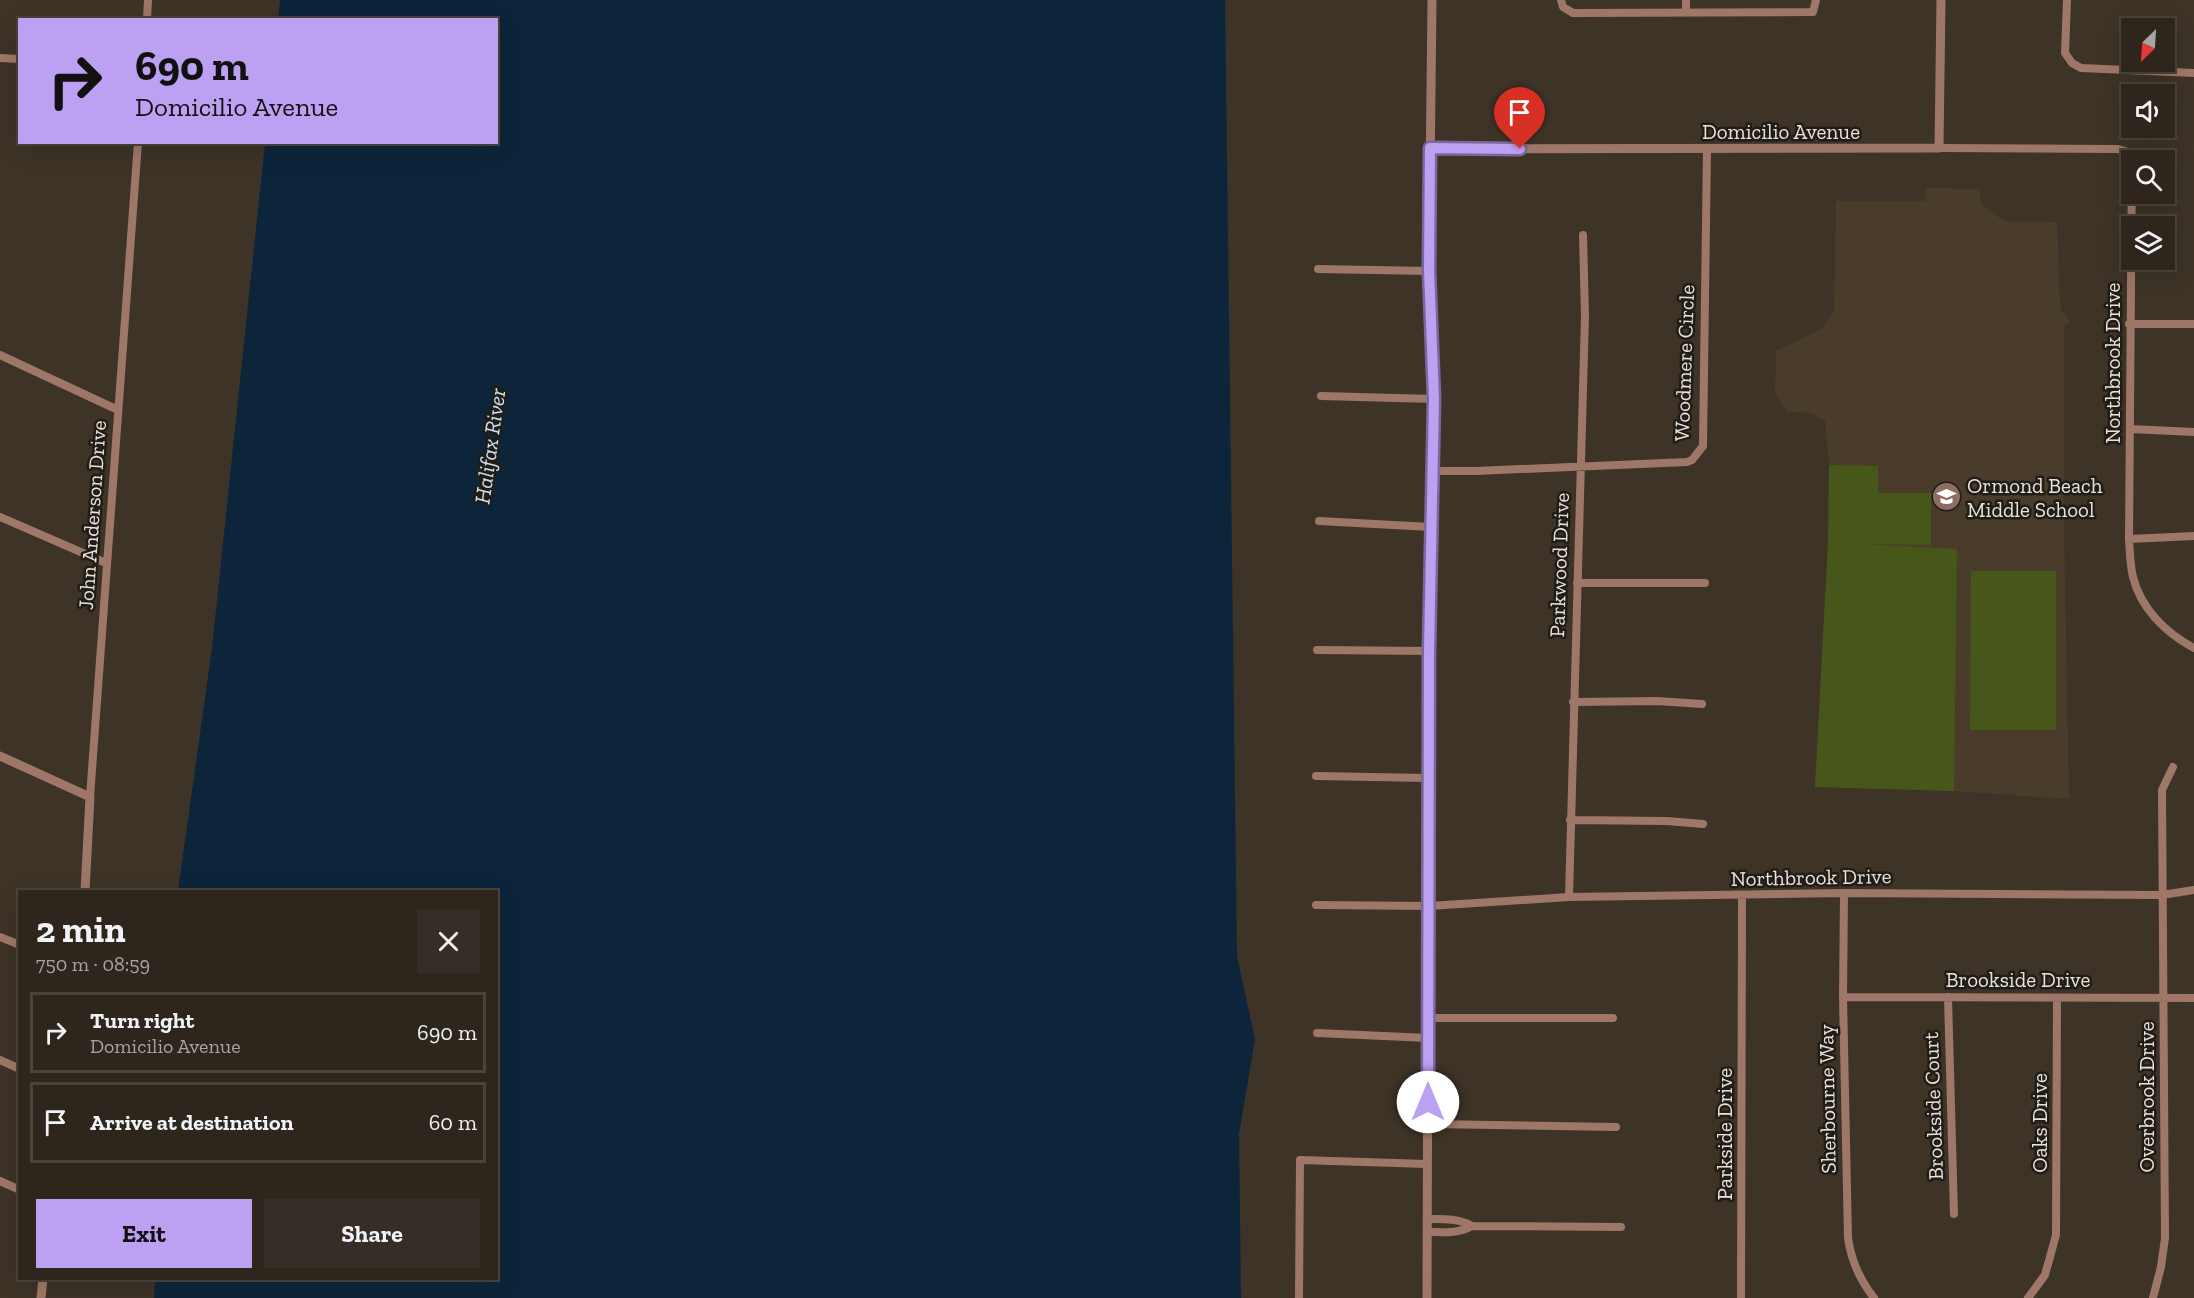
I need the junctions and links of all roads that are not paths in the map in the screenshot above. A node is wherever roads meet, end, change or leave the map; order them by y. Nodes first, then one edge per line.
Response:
1 (148, 0) edge
2 (1432, 0) edge
3 (1686, 0) edge
4 (1816, 0) edge
5 (1941, 0) edge
6 (2067, 0) edge
7 (1562, 4) edge
8 (1686, 11) junction
9 (147, 18) edge
10 (0, 58) edge
11 (18, 59) edge
12 (2194, 73) edge
13 (138, 144) edge
14 (1430, 148) junction
15 (1939, 148) junction
16 (1707, 149) junction
17 (2121, 151) edge
18 (2131, 204) edge
19 (1583, 235) dead end
20 (1318, 269) dead end
21 (1429, 270) junction
22 (2129, 324) junction
23 (2194, 324) edge
24 (0, 355) edge
25 (1321, 396) dead end
26 (1434, 399) junction
27 (118, 410) junction
28 (2130, 429) junction
29 (2194, 432) edge
30 (1580, 467) junction
31 (1432, 471) junction
32 (0, 517) edge
33 (1319, 521) dead end
34 (1431, 527) junction
35 (2194, 536) edge
36 (2129, 539) junction
37 (106, 563) junction
38 (1577, 583) junction
39 (1705, 583) dead end
40 (2194, 648) edge
41 (1317, 650) dead end
42 (1429, 651) junction
43 (1574, 702) junction
44 (1702, 704) dead end
45 (0, 756) edge
46 (2173, 767) dead end
47 (1316, 776) dead end
48 (1428, 777) junction
49 (90, 797) junction
50 (1570, 820) junction
51 (1703, 824) dead end
52 (85, 890) edge
53 (2194, 890) edge
54 (1844, 893) junction
55 (2162, 895) junction
56 (1742, 896) junction
57 (1569, 897) junction
58 (1316, 905) dead end
59 (1429, 906) junction
60 (0, 937) edge
61 (18, 944) edge
62 (1843, 997) junction
63 (1948, 997) junction
64 (2163, 997) junction
65 (2057, 998) junction
66 (2194, 998) edge
67 (1428, 1018) junction
68 (1613, 1018) dead end
69 (1317, 1033) dead end
70 (1428, 1038) junction
71 (0, 1060) edge
72 (18, 1068) edge
73 (1428, 1124) junction
74 (1616, 1127) dead end
75 (1427, 1164) junction
76 (0, 1181) edge
77 (18, 1189) edge
78 (1954, 1214) dead end
79 (1427, 1219) junction
80 (1472, 1226) junction
81 (1621, 1227) dead end
82 (1427, 1232) junction
83 (43, 1280) edge
84 (41, 1298) edge
85 (1299, 1298) edge
86 (1427, 1298) edge
87 (1741, 1298) edge
88 (1874, 1298) edge
89 (2028, 1298) edge
90 (2153, 1298) edge

1 - 9 street
2 - 14 street
3 - 8 street
4 - 8 street
5 - 15 street
6 - 12 street
7 - 8 street
10 - 11 street
13 - 27 street, John Anderson Drive
14 - 16 street, Domicilio Avenue
14 - 21 street
15 - 16 street, Domicilio Avenue
15 - 17 street, Domicilio Avenue
16 - 30 street, Woodmere Circle
18 - 22 street, Northbrook Drive
19 - 30 street, Parkwood Drive
20 - 21 street
21 - 26 street
22 - 23 street
22 - 28 street, Northbrook Drive
24 - 27 street
25 - 26 street
26 - 31 street
27 - 37 street, John Anderson Drive
28 - 29 street
28 - 36 street, Northbrook Drive
30 - 31 street, Woodmere Circle
30 - 38 street, Parkwood Drive
31 - 34 street
32 - 37 street
33 - 34 street
34 - 42 street
35 - 36 street
36 - 40 street, Northbrook Drive
37 - 49 street, John Anderson Drive
38 - 39 street
38 - 43 street, Parkwood Drive
41 - 42 street
42 - 48 street
43 - 44 street
43 - 50 street, Parkwood Drive
45 - 49 street
46 - 55 street, Overbrook Drive
47 - 48 street
48 - 59 street
49 - 52 street, John Anderson Drive
50 - 51 street
50 - 57 street, Parkwood Drive
53 - 55 street, Northbrook Drive
54 - 55 street, Northbrook Drive
54 - 56 street, Northbrook Drive
54 - 62 street, Sherbourne Way
55 - 64 street, Overbrook Drive
56 - 57 street, Northbrook Drive
56 - 87 street, Parkside Drive
57 - 59 street, Northbrook Drive
58 - 59 street, Northbrook Drive
59 - 67 street
60 - 61 street
62 - 63 street, Brookside Drive
62 - 88 street, Sherbourne Way
63 - 65 street, Brookside Drive
63 - 78 street, Brookside Court
64 - 65 street, Brookside Drive
64 - 66 street, Brookside Drive
64 - 90 street, Overbrook Drive
65 - 89 street, Oaks Drive
67 - 68 street
67 - 70 street
69 - 70 street
70 - 73 street
71 - 72 street
73 - 74 street
73 - 75 street
75 - 79 street
75 - 85 street
76 - 77 street
79 - 80 street
79 - 82 street
80 - 81 street
80 - 82 street
82 - 86 street
83 - 84 street

